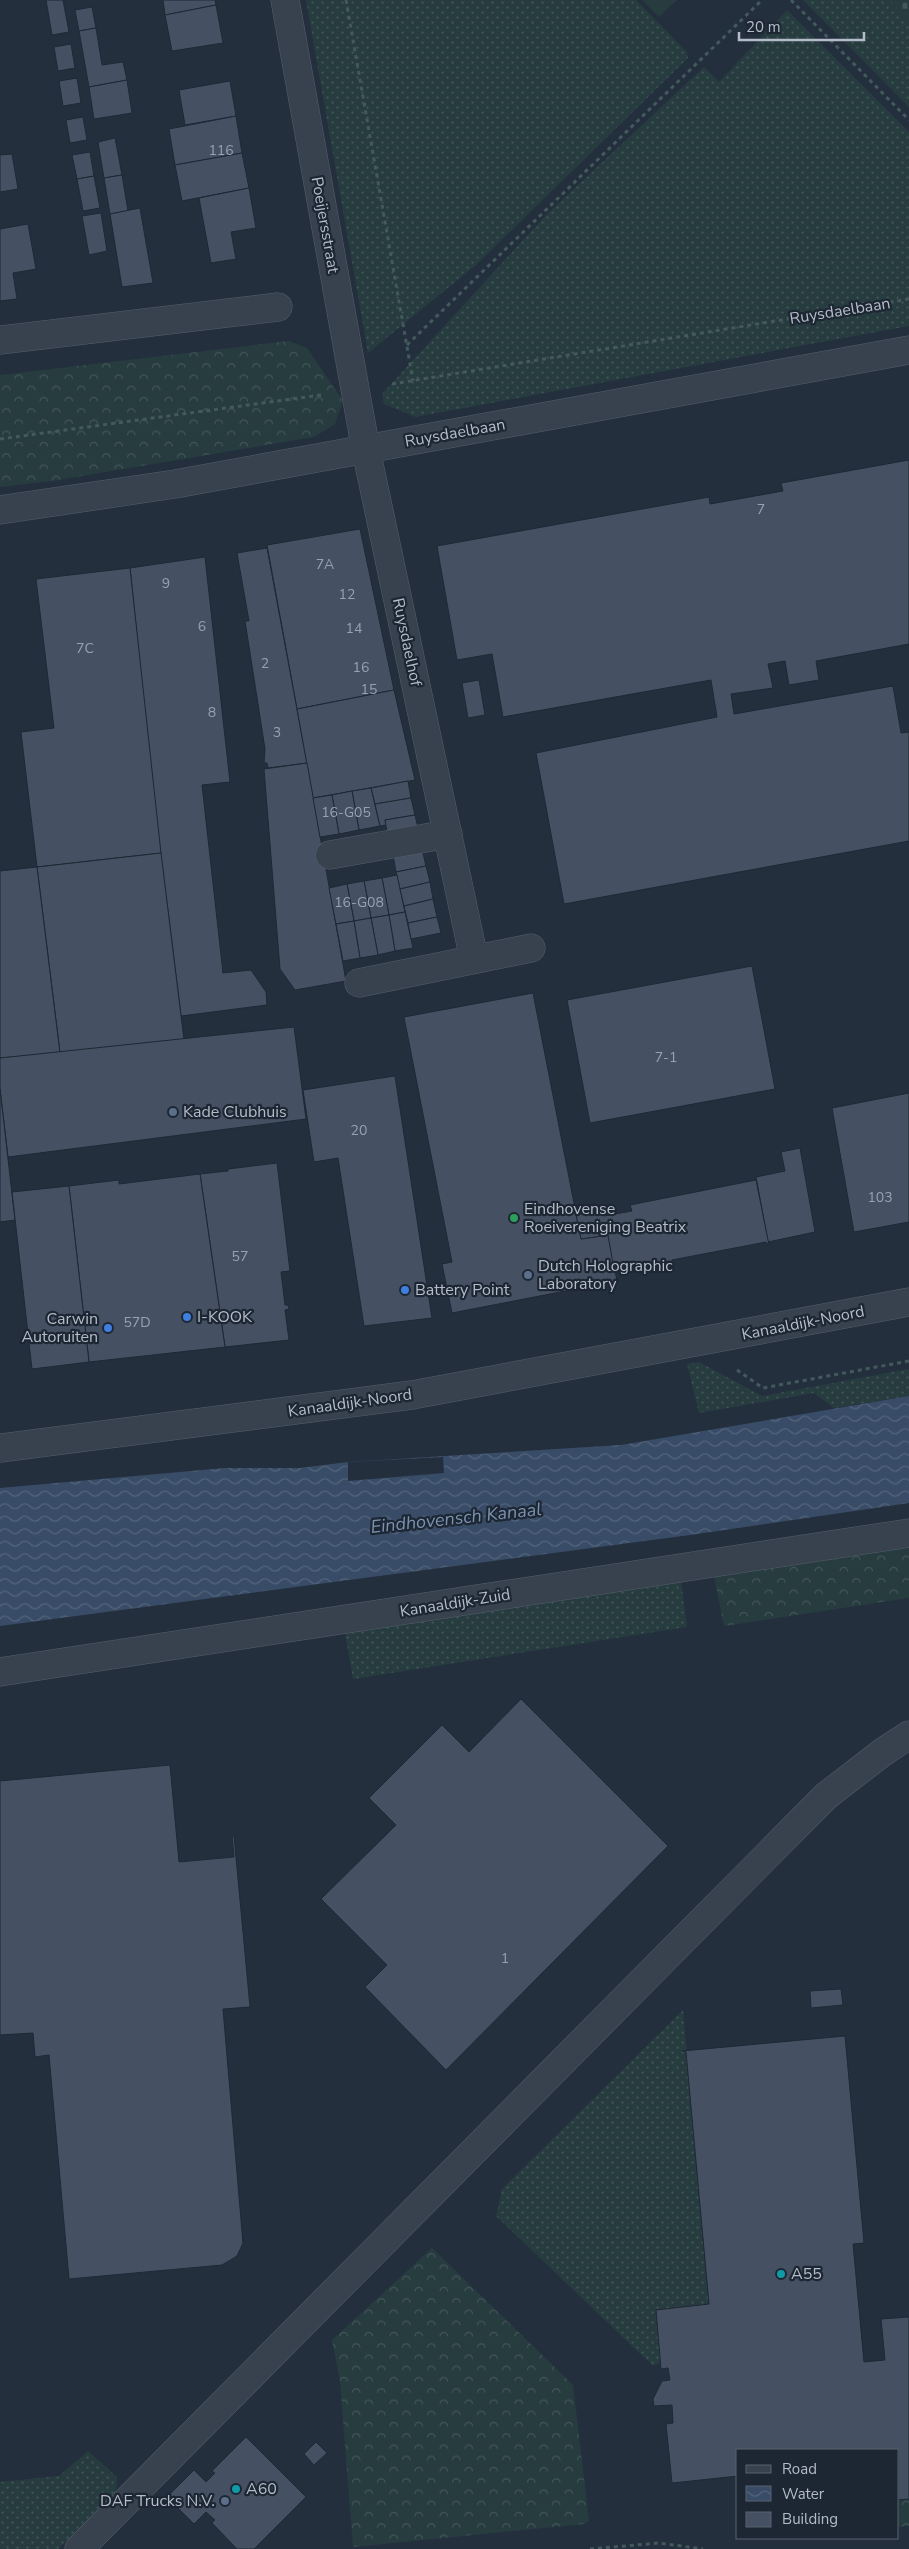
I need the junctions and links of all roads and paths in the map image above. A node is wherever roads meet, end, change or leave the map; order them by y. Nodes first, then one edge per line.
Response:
1 (286, 0) edge
2 (346, 0) edge
3 (762, 0) edge
4 (791, 0) edge
5 (909, 120) edge
6 (909, 299) edge
7 (278, 307) dead end
8 (0, 340) edge
9 (407, 345) junction
10 (909, 350) edge
11 (413, 381) junction
12 (355, 390) junction
13 (0, 439) edge
14 (366, 450) junction
15 (0, 510) edge
16 (448, 834) junction
17 (330, 855) dead end
18 (531, 948) dead end
19 (474, 960) junction
20 (358, 983) dead end
21 (909, 1302) edge
22 (698, 1343) junction
23 (909, 1361) edge
24 (0, 1448) edge
25 (909, 1533) edge
26 (0, 1672) edge
27 (909, 1736) edge
28 (79, 2549) edge
29 (590, 2549) edge
30 (703, 2549) edge

1 - 12 street, Poeijersstraat
2 - 9 path
3 - 9 path
4 - 5 path
6 - 11 path, Ruysdaelbaan
7 - 8 street
9 - 11 path
10 - 14 street, Ruysdaelbaan
11 - 12 path, Ruysdaelbaan
12 - 13 path, Ruysdaelbaan
12 - 14 street, Poeijersstraat
14 - 15 street, Ruysdaelbaan
14 - 16 street, Ruysdaelhof
16 - 17 street
16 - 19 street, Ruysdaelhof
18 - 19 street
19 - 20 street
21 - 22 street, Kanaaldijk-Noord
22 - 23 path
22 - 24 street, Kanaaldijk-Noord
25 - 26 street, Kanaaldijk-Zuid
27 - 28 street
29 - 30 path

